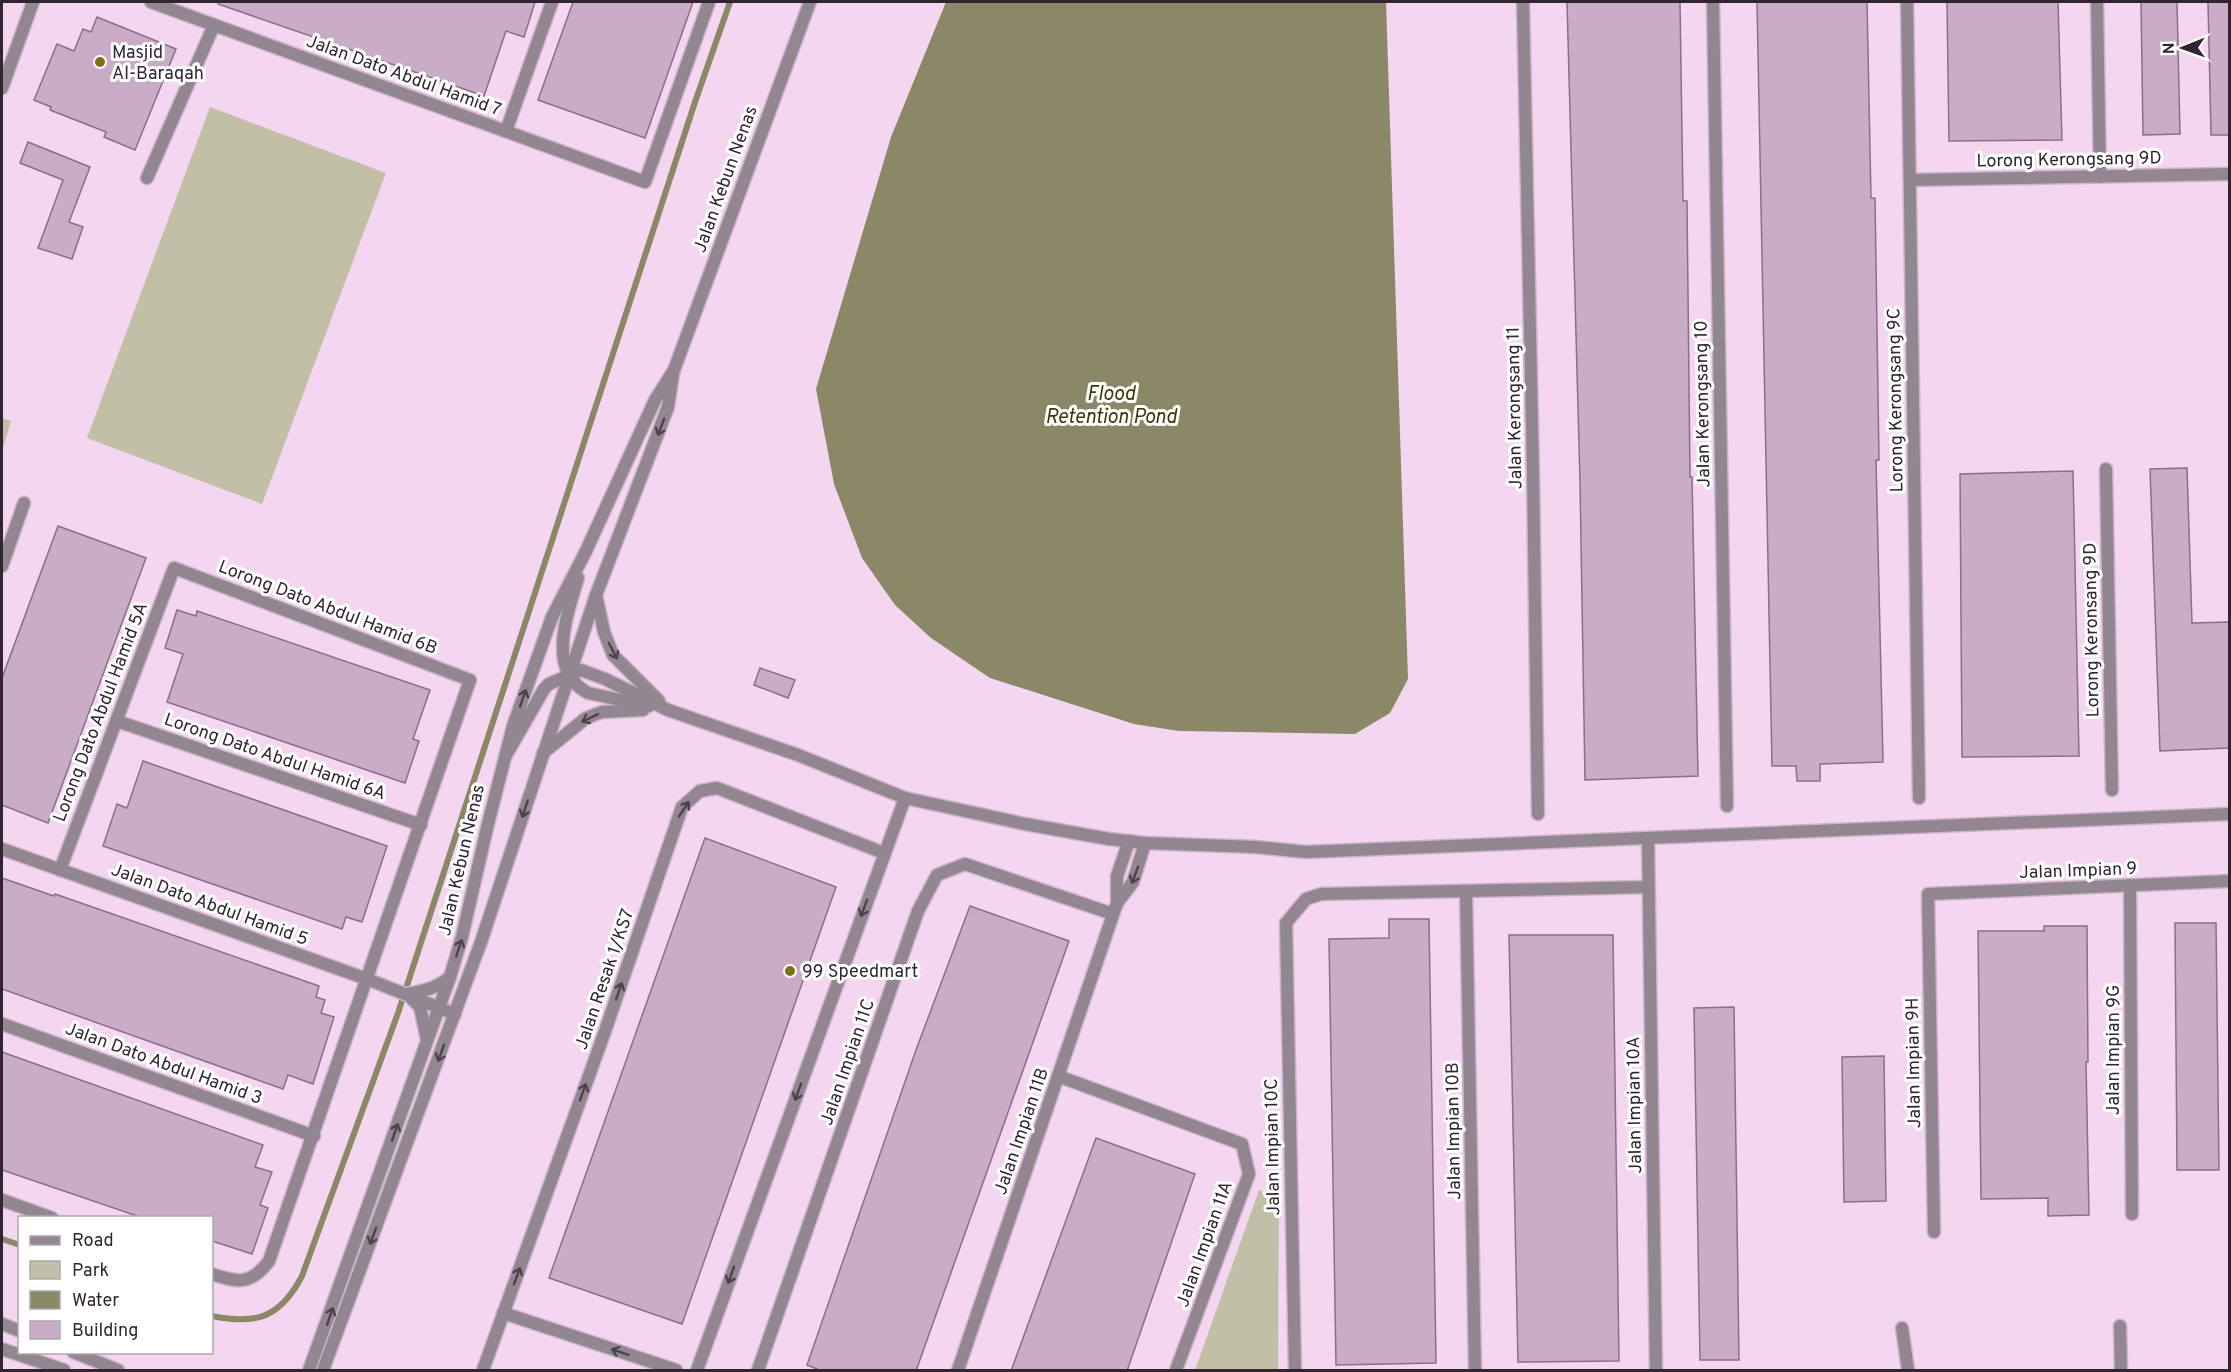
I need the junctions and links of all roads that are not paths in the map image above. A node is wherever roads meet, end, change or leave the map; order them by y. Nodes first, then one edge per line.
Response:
1 (33, 2) edge
2 (151, 2) edge
3 (552, 2) edge
4 (709, 2) edge
5 (810, 2) edge
6 (1523, 2) edge
7 (1713, 2) edge
8 (1907, 2) edge
9 (2097, 2) edge
10 (214, 25) junction
11 (2, 88) edge
12 (506, 131) junction
13 (2229, 174) edge
14 (2100, 177) junction
15 (147, 178) dead end
16 (1910, 180) junction
17 (674, 370) junction
18 (2106, 469) dead end
19 (24, 503) dead end
20 (586, 551) junction
21 (2, 566) edge
22 (174, 568) joint
23 (596, 596) junction
24 (569, 674) junction
25 (668, 710) junction
26 (117, 721) junction
27 (543, 753) junction
28 (505, 758) junction
29 (2112, 790) dead end
30 (905, 798) junction
31 (1919, 798) dead end
32 (1727, 806) dead end
33 (1538, 813) dead end
34 (2229, 814) edge
35 (421, 825) junction
36 (1648, 839) junction
37 (1129, 841) junction
38 (1145, 843) junction
39 (2, 849) edge
40 (884, 854) junction
41 (60, 870) junction
42 (2229, 881) edge
43 (2130, 885) junction
44 (1649, 887) junction
45 (1466, 891) junction
46 (1928, 894) joint
47 (1115, 909) junction
48 (450, 977) junction
49 (368, 979) junction
50 (402, 992) junction
51 (439, 1007) junction
52 (455, 1014) junction
53 (2, 1024) edge
54 (427, 1040) junction
55 (1058, 1076) junction
56 (314, 1136) junction
57 (2, 1200) edge
58 (2132, 1214) dead end
59 (46, 1216) edge
60 (1934, 1232) dead end
61 (213, 1274) edge
62 (503, 1313) junction
63 (2, 1324) edge
64 (2120, 1326) dead end
65 (1902, 1328) dead end
66 (18, 1330) edge
67 (2, 1349) edge
68 (18, 1352) edge
69 (76, 1354) edge
70 (31, 1355) edge
71 (64, 1371) edge
72 (118, 1371) edge
73 (309, 1371) edge
74 (323, 1371) edge
75 (483, 1371) edge
76 (676, 1371) edge
77 (697, 1371) edge
78 (758, 1371) edge
79 (958, 1371) edge
80 (1176, 1371) edge
81 (1295, 1371) edge
82 (1475, 1371) edge
83 (1656, 1371) edge
84 (1908, 1371) edge
85 (2121, 1371) edge

1 - 11 street
2 - 10 street, Jalan Dato Abdul Hamid 7
3 - 12 street
4 - 12 street, Jalan Dato Abdul Hamid 7
5 - 17 street, Jalan Kebun Nenas
6 - 33 street, Jalan Kerongsang 11
7 - 32 street, Jalan Kerongsang 10
8 - 16 street, Lorong Kerongsang 9C
9 - 14 street
10 - 12 street, Jalan Dato Abdul Hamid 7
10 - 15 street
13 - 14 street, Lorong Kerongsang 9D
14 - 16 street, Lorong Kerongsang 9D
16 - 31 street, Lorong Kerongsang 9C
17 - 20 street, Jalan Kebun Nenas
17 -> 23 street, Jalan Kebun Nenas
18 - 29 street, Lorong Keronsang 9D
19 - 21 street
20 - 24 street
28 -> 20 street, Jalan Kebun Nenas
22 - 26 street, Lorong Dato Abdul Hamid 5A
22 - 35 street, Lorong Dato Abdul Hamid 6B
23 - 24 street, Jalan Kebun Nenas
23 -> 25 street
24 - 25 street
24 - 25 street
24 - 27 street, Jalan Kebun Nenas
24 - 28 street
25 -> 27 street
25 - 30 street
26 - 35 street, Lorong Dato Abdul Hamid 6A
26 - 41 street, Lorong Dato Abdul Hamid 5A
27 -> 52 street, Jalan Kebun Nenas
48 -> 28 street, Jalan Kebun Nenas
30 - 37 street
30 - 40 street
34 - 36 street
35 - 49 street
36 - 38 street
36 - 44 street, Jalan Impian 10A
37 - 38 street
37 - 47 street, Jalan Impian 11B
38 -> 47 street, Jalan Impian 11B
39 - 41 street, Jalan Dato Abdul Hamid 5
62 -> 40 street, Jalan Resak 1/KS7
40 -> 77 street
41 - 49 street, Jalan Dato Abdul Hamid 5
42 - 43 street, Jalan Impian 9
43 - 46 street, Jalan Impian 9
43 - 58 street, Jalan Impian 9G
44 - 45 street
44 - 83 street, Jalan Impian 10A
45 - 81 street, Jalan Impian 10C
45 - 82 street, Jalan Impian 10B
46 - 60 street, Jalan Impian 9H
47 - 55 street, Jalan Impian 11B
47 - 78 street, Jalan Impian 11C
48 - 50 street
48 - 51 street, Jalan Kebun Nenas
49 - 50 street, Jalan Dato Abdul Hamid 5
49 - 56 street
50 - 51 street, Jalan Dato Abdul Hamid 5
50 - 54 street
51 - 52 street, Jalan Dato Abdul Hamid 5
51 - 54 street, Jalan Kebun Nenas
52 -> 74 street, Jalan Kebun Nenas
53 - 56 street, Jalan Dato Abdul Hamid 3
73 -> 54 street, Jalan Kebun Nenas
55 - 79 street, Jalan Impian 11B
55 - 80 street, Jalan Impian 11A
56 - 61 street
57 - 59 street
62 - 75 street, Jalan Resak 1/KS7
76 -> 62 street
63 - 66 street
64 - 85 street
65 - 84 street
67 - 68 street
69 - 72 street
70 - 71 street

